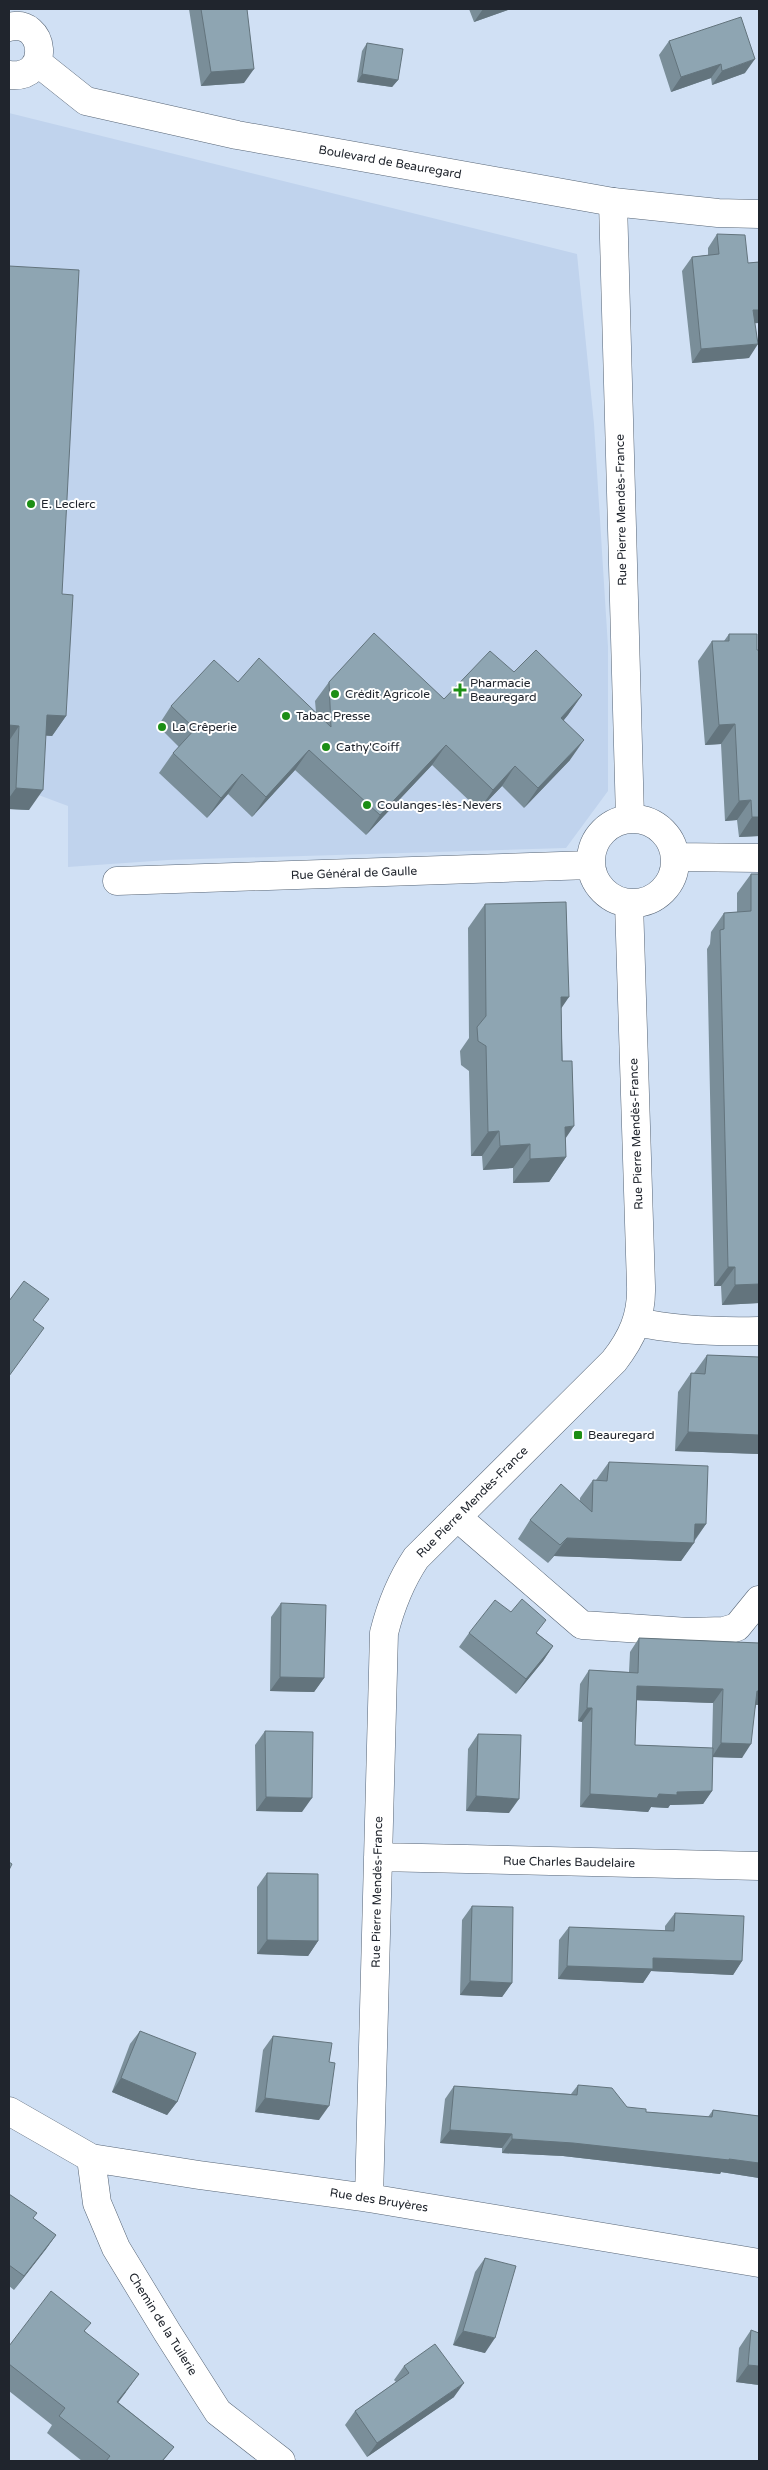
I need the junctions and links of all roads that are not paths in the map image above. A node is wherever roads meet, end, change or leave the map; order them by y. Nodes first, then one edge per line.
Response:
1 (23, 21) edge
2 (37, 62) junction
3 (9, 75) edge
4 (613, 202) junction
5 (759, 214) edge
6 (630, 818) junction
7 (675, 857) junction
8 (759, 858) edge
9 (591, 866) junction
10 (117, 881) dead end
11 (629, 903) junction
12 (638, 1322) junction
13 (759, 1331) edge
14 (457, 1517) junction
15 (759, 1600) edge
16 (378, 1857) junction
17 (759, 1866) edge
18 (9, 2111) edge
19 (90, 2158) junction
20 (369, 2198) junction
21 (759, 2263) edge
22 (281, 2461) edge

1 - 2 street
2 - 3 street
2 - 4 street, Boulevard de Beauregard
4 - 5 street, Boulevard de Beauregard
4 - 6 street, Rue Pierre Mendès-France
6 - 7 street
6 - 9 street
7 - 8 street
7 - 11 street
9 - 10 street, Rue Général de Gaulle
9 - 11 street
11 - 12 street, Rue Pierre Mendès-France
12 - 13 street
12 - 14 street, Rue Pierre Mendès-France
14 - 15 street
14 - 16 street, Rue Pierre Mendès-France
16 - 17 street, Rue Charles Baudelaire
16 - 20 street, Rue Pierre Mendès-France
18 - 19 street, Rue des Bruyères
19 - 20 street, Rue des Bruyères
19 - 22 street, Chemin de la Tuilerie
20 - 21 street, Rue des Bruyères

